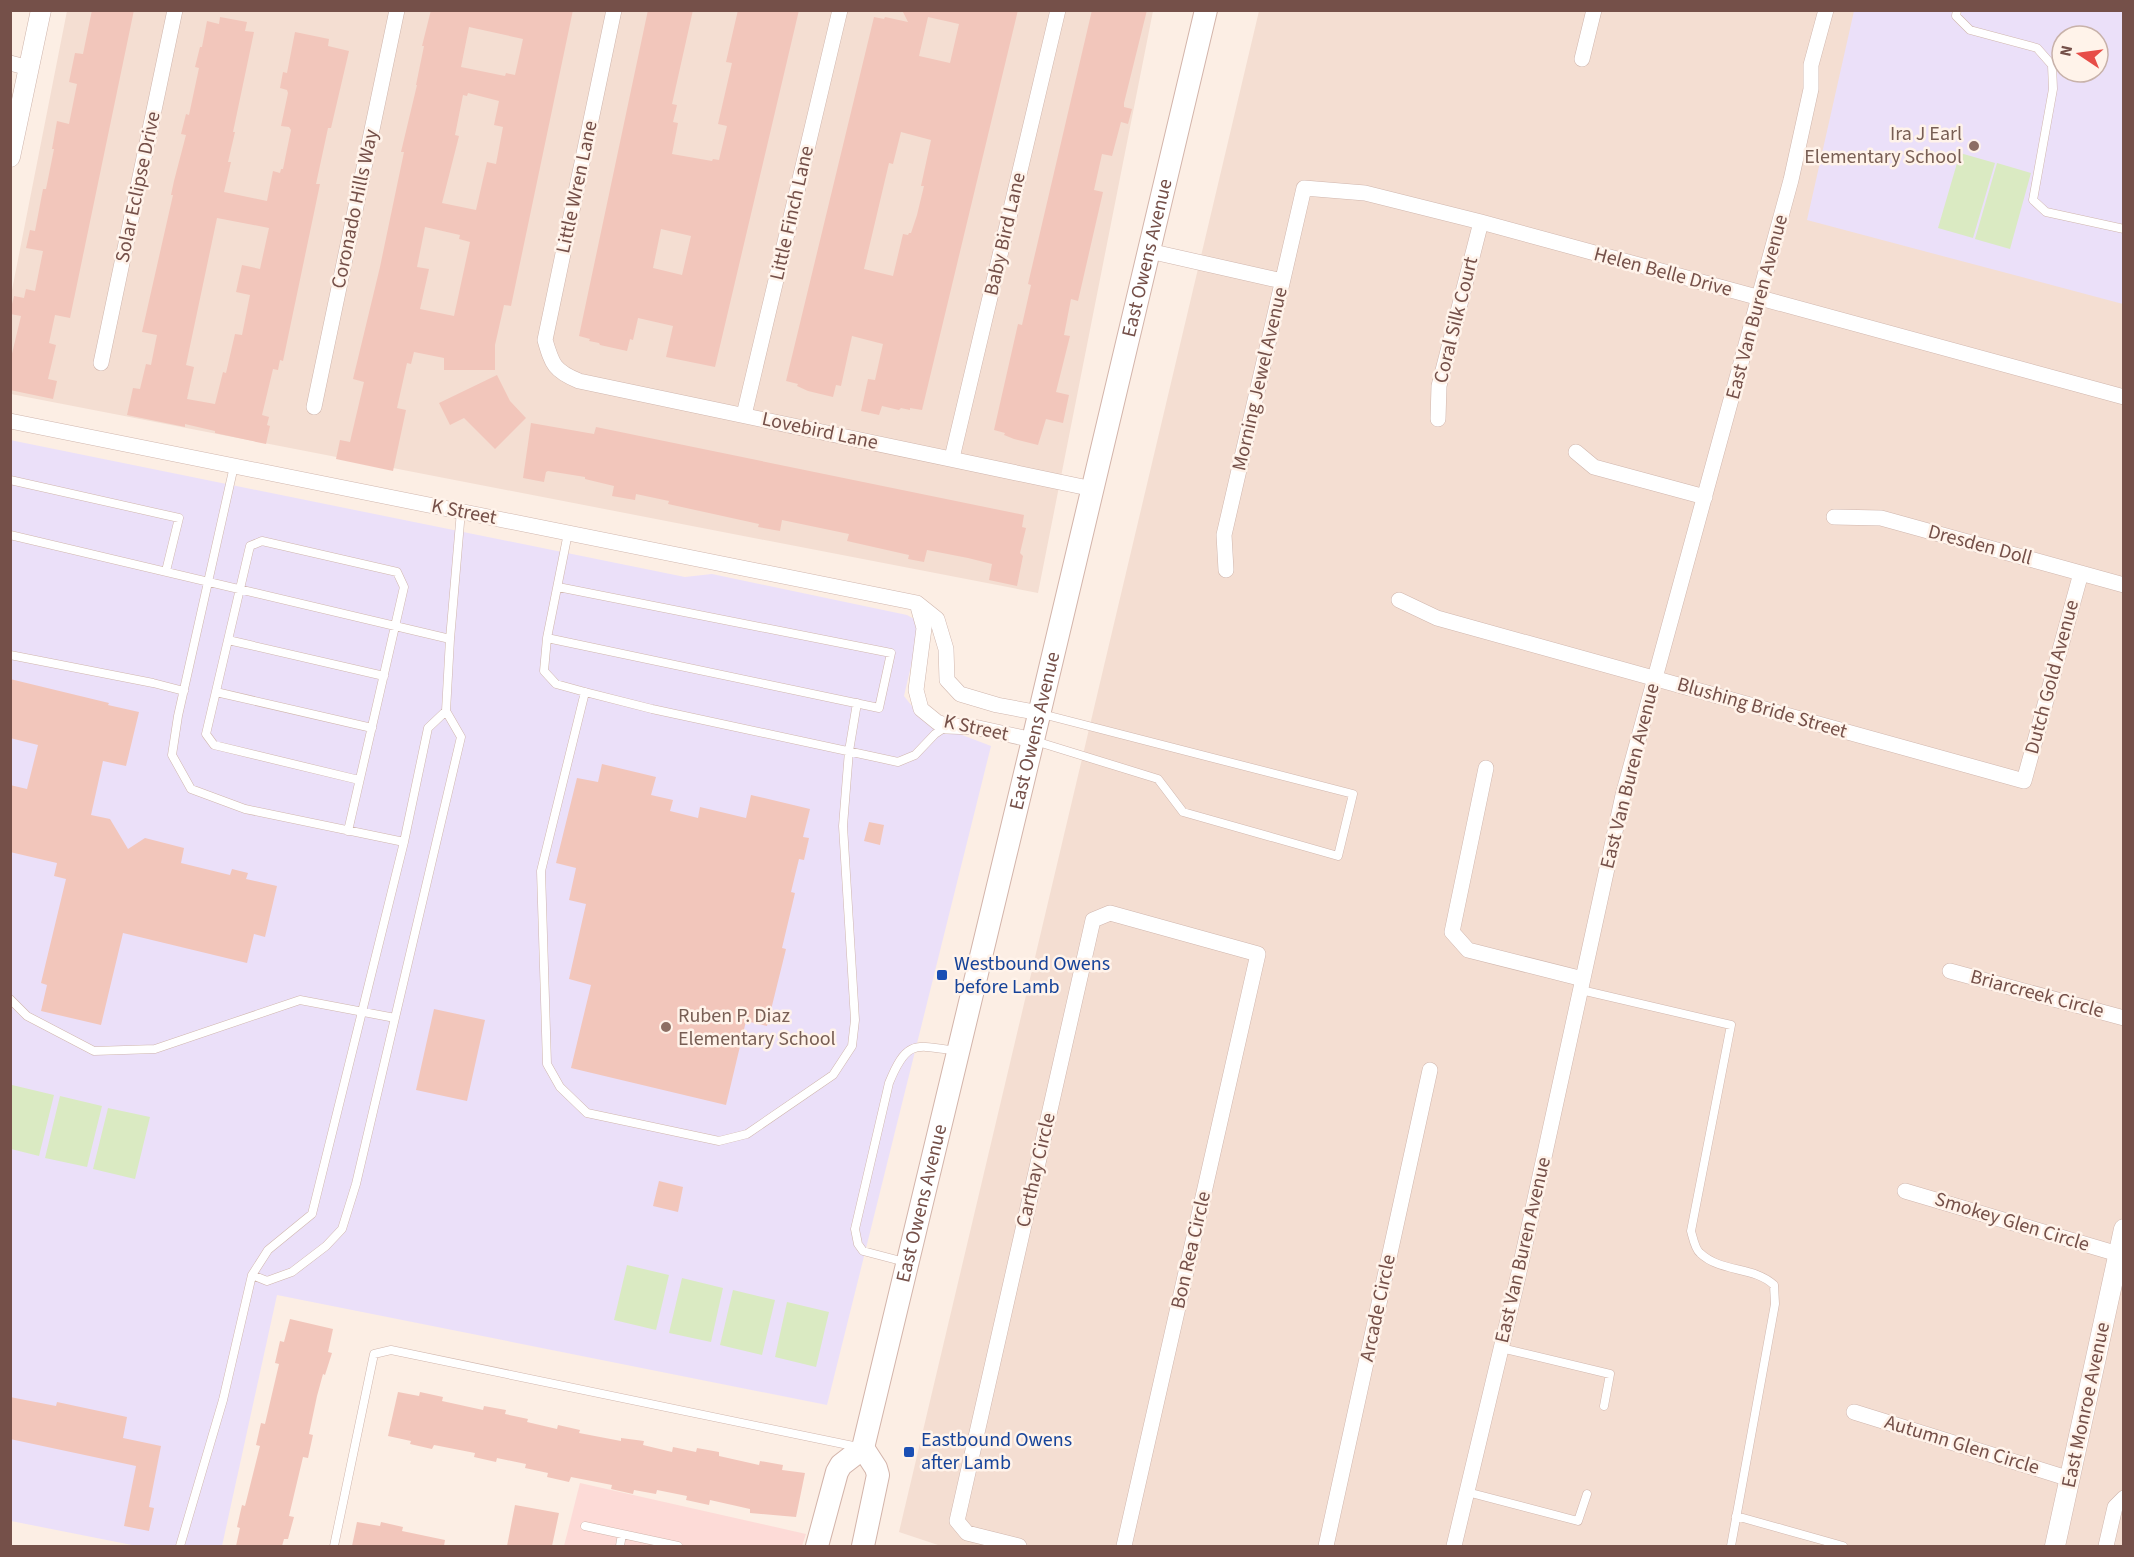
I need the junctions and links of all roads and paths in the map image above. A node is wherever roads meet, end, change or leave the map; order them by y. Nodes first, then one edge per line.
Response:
1 (41, 10) edge
2 (175, 10) edge
3 (614, 10) edge
4 (840, 10) edge
5 (1058, 10) edge
6 (1206, 10) edge
7 (1594, 10) edge
8 (1826, 10) edge
9 (1957, 10) edge
10 (397, 11) edge
11 (1582, 59) dead end
12 (20, 65) edge
13 (10, 157) edge
14 (1304, 188) joint
15 (1480, 222) junction
16 (2124, 229) edge
17 (1149, 250) junction
18 (1282, 281) junction
19 (1760, 298) junction
20 (101, 363) dead end
21 (552, 363) joint
22 (2124, 397) edge
23 (314, 407) dead end
24 (744, 415) junction
25 (1438, 419) dead end
26 (10, 421) edge
27 (1576, 453) dead end
28 (952, 458) junction
29 (234, 466) junction
30 (10, 480) edge
31 (1093, 489) junction
32 (1705, 497) junction
33 (461, 512) junction
34 (1834, 518) dead end
35 (568, 533) junction
36 (10, 535) edge
37 (1226, 570) dead end
38 (166, 571) junction
39 (2081, 573) junction
40 (208, 581) junction
41 (2124, 585) edge
42 (558, 587) junction
43 (240, 589) junction
44 (1399, 600) dead end
45 (917, 603) junction
46 (395, 626) junction
47 (547, 638) junction
48 (450, 639) junction
49 (228, 640) junction
50 (10, 655) edge
51 (384, 676) junction
52 (1654, 678) junction
53 (184, 692) junction
54 (216, 692) junction
55 (585, 692) junction
56 (857, 703) junction
57 (446, 711) junction
58 (1040, 713) junction
59 (947, 726) junction
60 (372, 728) junction
61 (1034, 740) junction
62 (849, 751) junction
63 (1486, 768) dead end
64 (359, 780) junction
65 (2024, 781) joint
66 (348, 831) junction
67 (404, 842) junction
68 (1258, 954) joint
69 (1950, 970) dead end
70 (1582, 985) junction
71 (10, 999) edge
72 (362, 1011) junction
73 (395, 1018) junction
74 (2124, 1018) edge
75 (958, 1052) junction
76 (1430, 1070) dead end
77 (1905, 1191) dead end
78 (2124, 1229) edge
79 (2118, 1254) junction
80 (908, 1263) junction
81 (252, 1275) junction
82 (1501, 1348) junction
83 (1604, 1406) dead end
84 (1854, 1412) dead end
85 (863, 1448) junction
86 (2070, 1479) junction
87 (1467, 1492) junction
88 (1587, 1494) dead end
89 (2123, 1498) edge
90 (1736, 1516) junction
91 (585, 1526) dead end
92 (622, 1534) junction
93 (180, 1546) edge
94 (334, 1546) edge
95 (620, 1546) edge
96 (678, 1546) edge
97 (817, 1546) edge
98 (863, 1546) edge
99 (1019, 1546) edge
100 (1124, 1546) edge
101 (1326, 1546) edge
102 (1454, 1546) edge
103 (1731, 1546) edge
104 (1843, 1546) edge
105 (2055, 1546) edge
106 (2106, 1546) edge

1 - 12 street
2 - 20 street, Solar Eclipse Drive
3 - 21 street, Little Wren Lane
4 - 24 street, Little Finch Lane
5 - 28 street, Baby Bird Lane
6 - 17 main road, East Owens Avenue
7 - 11 street
8 - 19 street, East Van Buren Avenue
9 - 16 lane
10 - 23 street, Coronado Hills Way
12 - 13 street
14 - 15 street, Helen Belle Drive
14 - 18 street, Morning Jewel Avenue
15 - 19 street, Helen Belle Drive
15 - 25 street, Coral Silk Court
17 - 18 street
17 - 31 main road, East Owens Avenue
18 - 37 street, Morning Jewel Avenue
19 - 22 street, Helen Belle Drive
19 - 32 street, East Van Buren Avenue
21 - 24 street, Lovebird Lane
24 - 28 street, Lovebird Lane
26 - 29 street, K Street
27 - 32 street
28 - 31 street, Lovebird Lane
29 - 33 street, K Street
29 - 40 lane
30 - 38 lane
31 - 58 main road, East Owens Avenue
32 - 52 street, East Van Buren Avenue
33 - 35 street, K Street
33 - 48 lane
34 - 39 street, Dresden Doll
35 - 42 lane
35 - 45 street, K Street
36 - 38 lane
38 - 40 lane
39 - 41 street, Dresden Doll
39 - 65 street, Dutch Gold Avenue
40 - 43 lane
40 - 53 lane
42 - 47 lane
42 - 56 lane
43 - 46 lane
43 - 46 lane
43 - 49 lane
44 - 52 street, Blushing Bride Street
45 - 58 street, K Street
45 - 59 street, K Street
46 - 48 lane
46 - 51 lane
47 - 55 lane
47 - 56 lane
48 - 57 lane
49 - 51 lane
49 - 54 lane
50 - 53 lane
51 - 60 lane
52 - 65 street, Blushing Bride Street
52 - 70 street, East Van Buren Avenue
53 - 66 lane
54 - 60 lane
54 - 64 lane
55 - 62 lane
55 - 62 lane
56 - 62 lane
57 - 67 lane
57 - 73 lane
58 - 61 main road, East Owens Avenue
58 - 61 lane
59 - 61 street, K Street
59 - 62 lane
60 - 64 lane
61 - 75 main road, East Owens Avenue
63 - 70 street
64 - 66 lane
66 - 67 lane
67 - 72 lane
68 - 99 street, Carthay Circle
68 - 100 street, Bon Rea Circle
69 - 74 street, Briarcreek Circle
70 - 82 street, East Van Buren Avenue
70 - 90 lane
71 - 72 lane
72 - 73 lane
72 - 81 lane
73 - 81 lane
75 - 80 main road, East Owens Avenue
75 - 80 lane
76 - 101 street, Arcade Circle
77 - 79 street, Smokey Glen Circle
78 - 79 street, East Monroe Avenue
79 - 86 street, East Monroe Avenue
80 - 85 main road, East Owens Avenue
81 - 93 lane
82 - 83 lane
82 - 87 street, East Van Buren Avenue
84 - 86 street, Autumn Glen Circle
85 - 94 lane
85 - 97 main road
85 - 98 main road
86 - 105 street, East Monroe Avenue
87 - 88 lane
87 - 102 street, East Van Buren Avenue
89 - 106 street
90 - 103 lane
90 - 104 lane
91 - 92 lane
92 - 95 lane
92 - 96 lane

